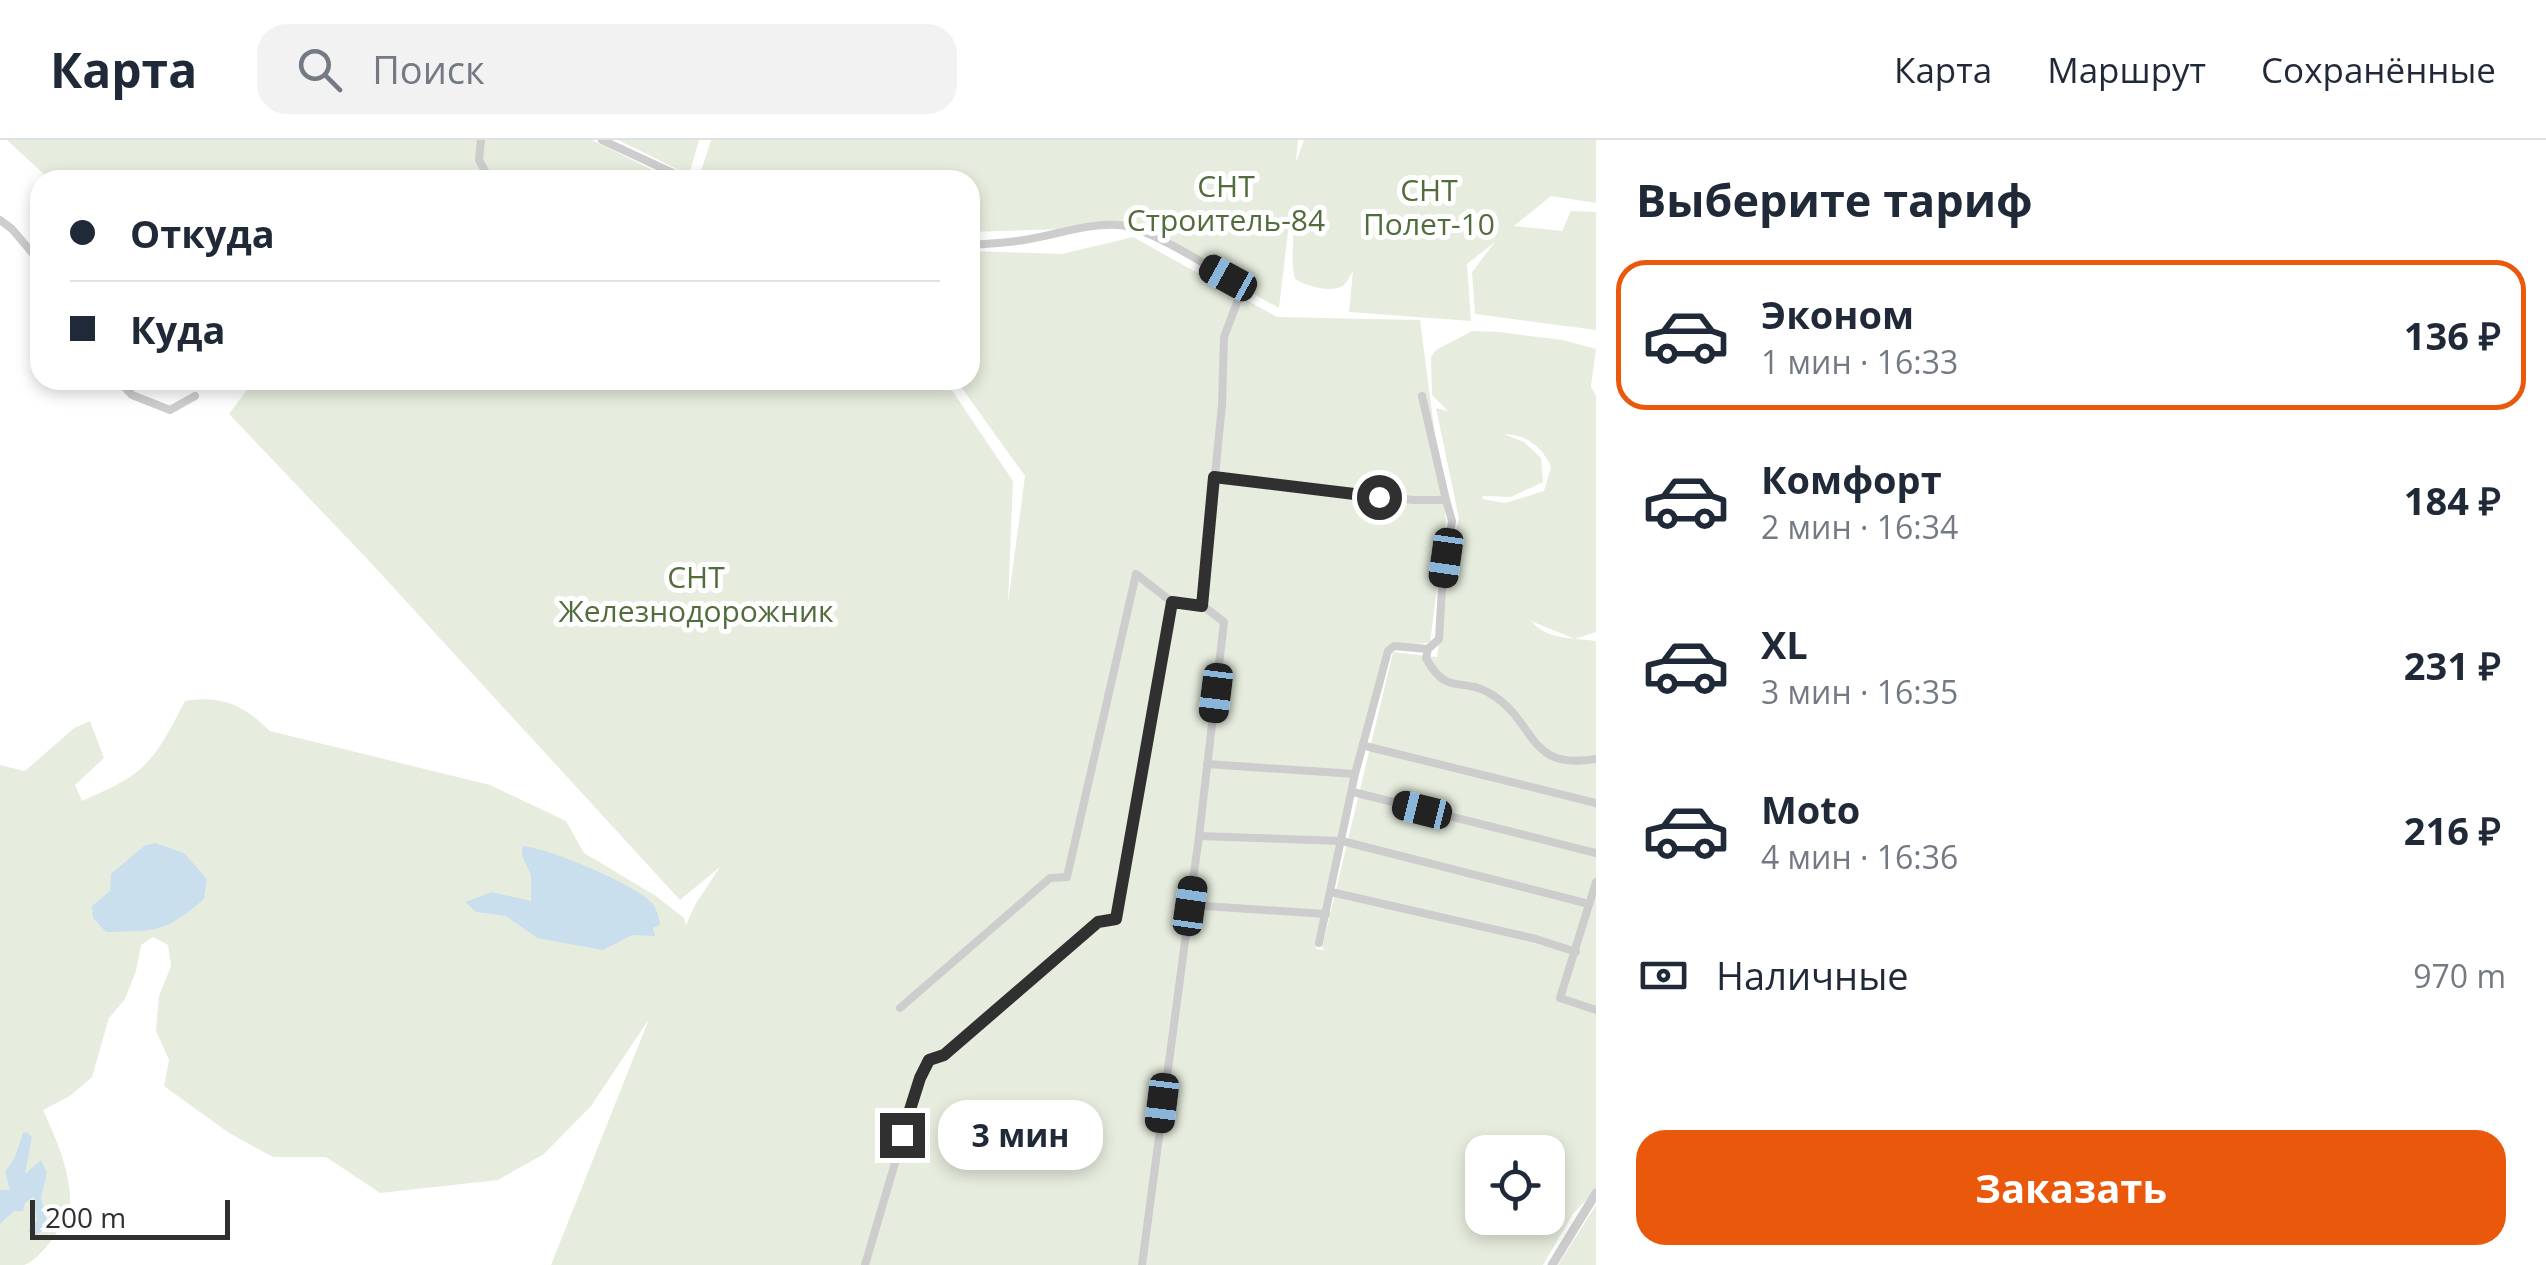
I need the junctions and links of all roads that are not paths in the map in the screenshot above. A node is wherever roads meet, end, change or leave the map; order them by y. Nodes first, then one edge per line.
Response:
1 (482, 140) edge
2 (602, 140) edge
3 (484, 170) edge
4 (666, 170) edge
5 (0, 220) edge
6 (980, 244) edge
7 (30, 252) edge
8 (127, 390) edge
9 (195, 396) dead end
10 (1422, 396) dead end
11 (1214, 477) junction
12 (1446, 500) junction
13 (1172, 602) junction
14 (1202, 606) junction
15 (1428, 650) junction
16 (1365, 746) junction
17 (1596, 759) edge
18 (1207, 764) junction
19 (1356, 774) junction
20 (1353, 792) junction
21 (1596, 802) edge
22 (1200, 836) junction
23 (1342, 841) junction
24 (1596, 853) edge
25 (1596, 882) edge
26 (1331, 892) junction
27 (1589, 904) junction
28 (1190, 906) junction
29 (1326, 914) junction
30 (1319, 944) dead end
31 (1576, 952) junction
32 (900, 1008) dead end
33 (1596, 1010) edge
34 (1596, 1194) edge
35 (866, 1265) edge
36 (1142, 1265) edge
37 (1552, 1265) edge

1 - 3 street
2 - 4 street
5 - 7 street
6 - 11 street
8 - 9 street
10 - 12 street
11 - 12 street
11 - 14 street
12 - 15 street
13 - 14 street
13 - 32 street
13 - 35 street
14 - 18 street
15 - 16 street
15 - 17 street
16 - 19 street
16 - 21 street
18 - 19 street
18 - 22 street
19 - 20 street
20 - 23 street
20 - 24 street
22 - 23 street
22 - 28 street
23 - 26 street
23 - 27 street
25 - 27 street
26 - 29 street
26 - 31 street
27 - 31 street
28 - 29 street
28 - 36 street
29 - 30 street
31 - 33 street
34 - 37 street

